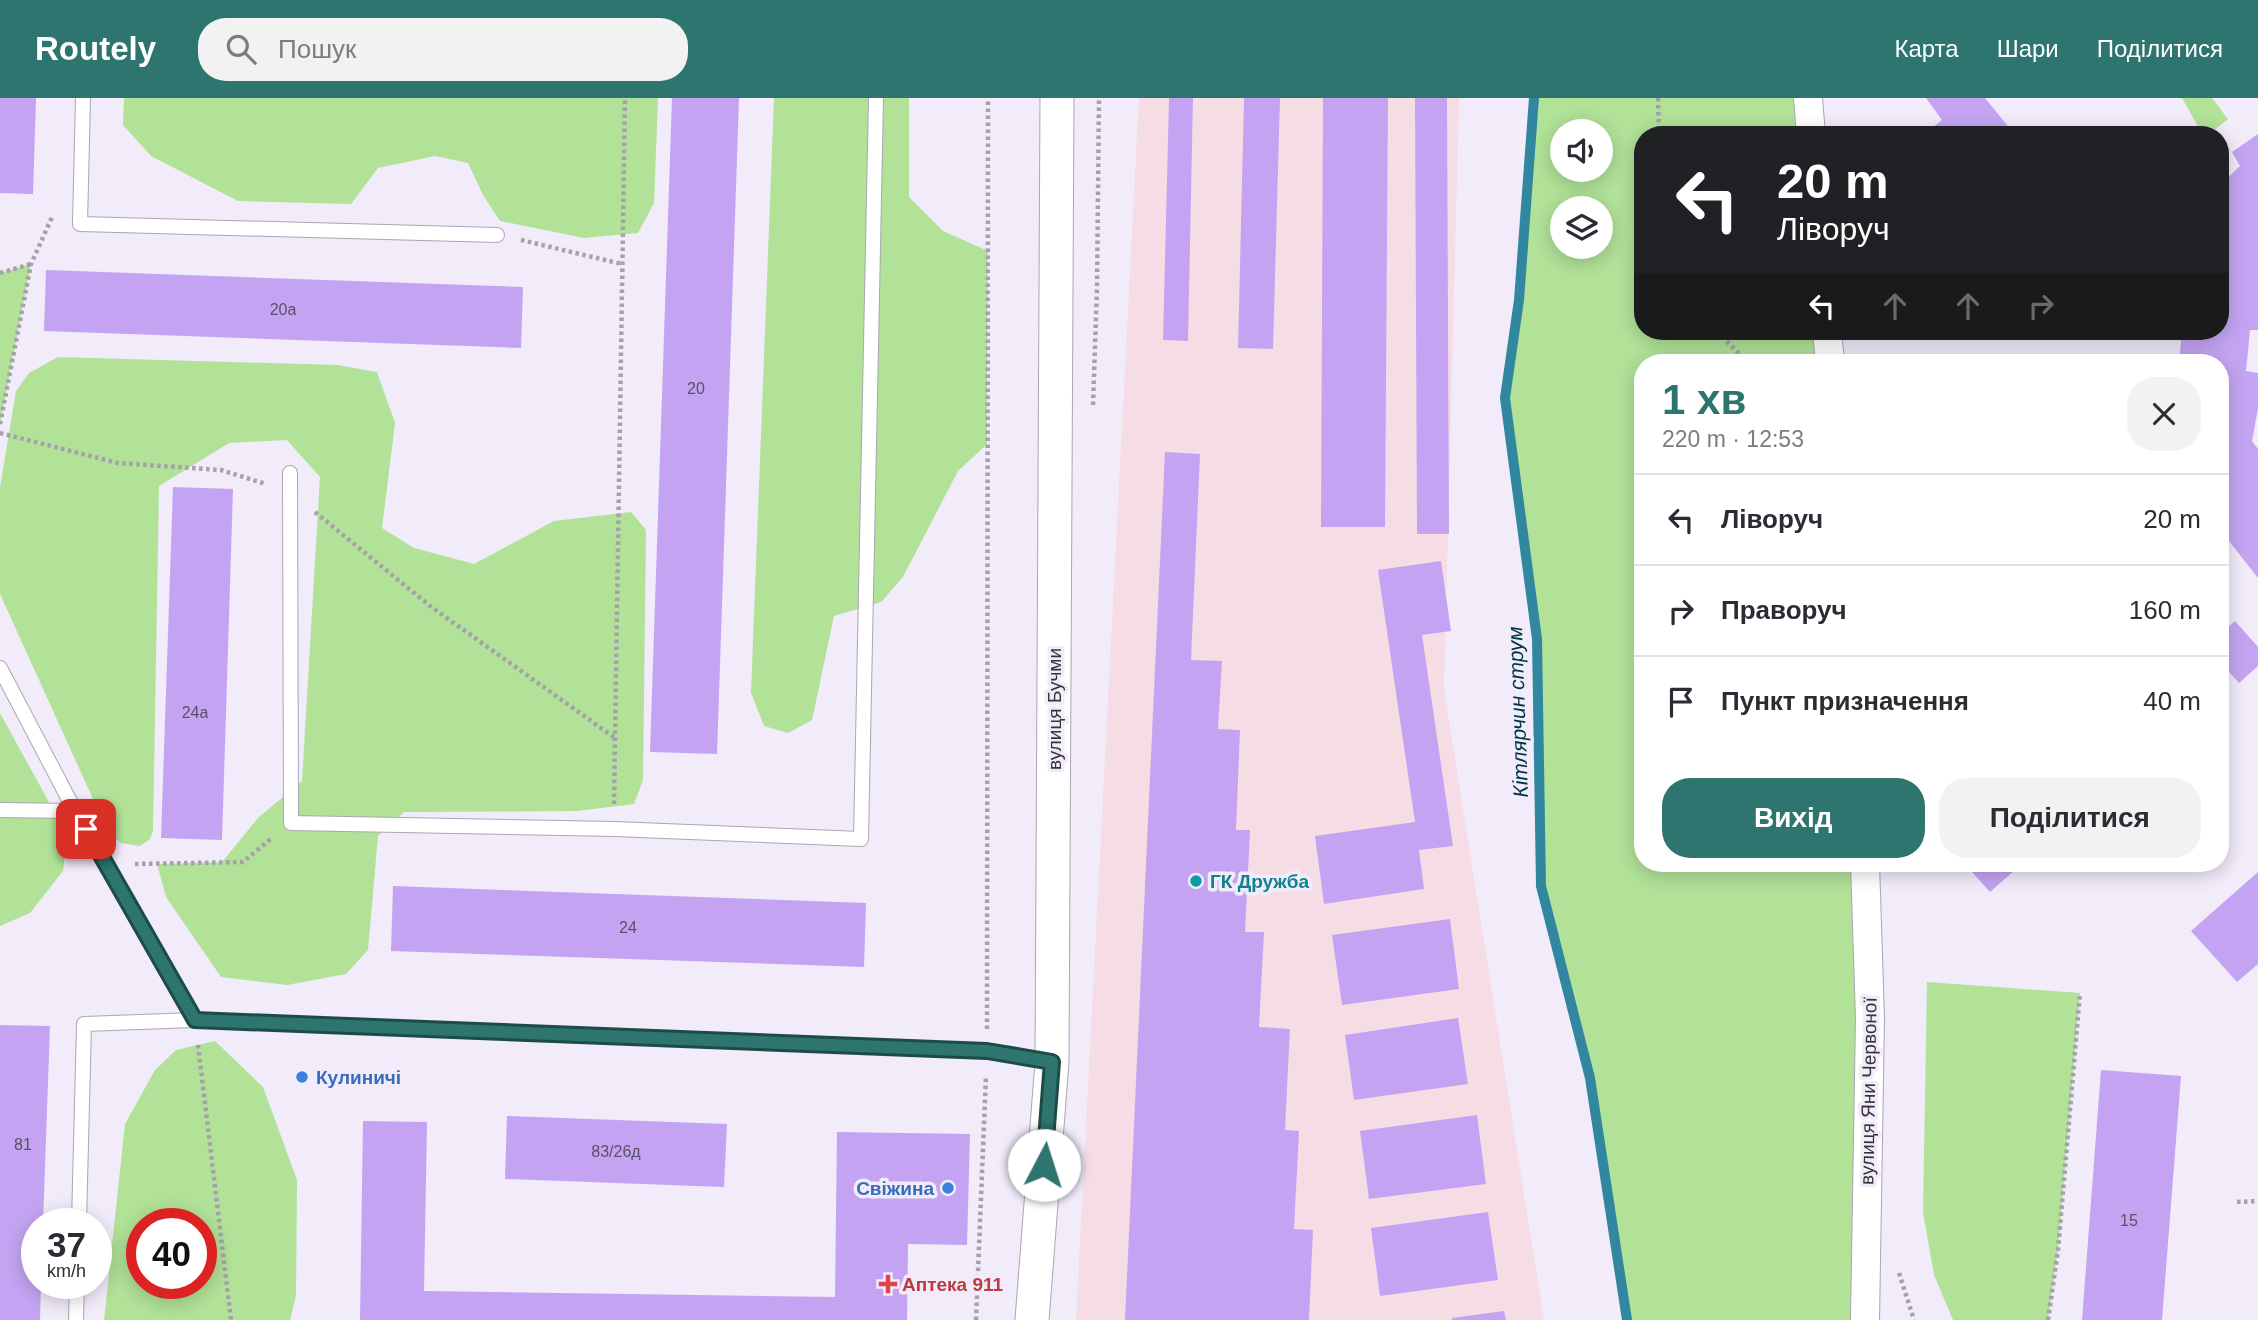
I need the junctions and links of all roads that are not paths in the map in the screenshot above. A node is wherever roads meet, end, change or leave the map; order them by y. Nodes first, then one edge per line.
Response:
1 (83, 98) edge
2 (876, 98) edge
3 (1057, 98) edge
4 (1808, 98) edge
5 (1810, 126) edge
6 (497, 234) road end
7 (290, 473) dead end
8 (0, 668) edge
9 (0, 810) edge
10 (75, 811) junction
11 (1865, 872) edge
12 (195, 1020) junction
13 (1052, 1062) junction
14 (79, 1208) edge
15 (77, 1299) edge
16 (76, 1320) edge
17 (1032, 1320) edge
18 (1865, 1320) edge

1 - 6 lane
2 - 7 lane
3 - 13 street, вулиця Бучми
4 - 5 street
8 - 10 lane
9 - 10 lane
10 - 12 lane
11 - 18 street, вулиця Яни Червоної
12 - 13 lane
12 - 14 lane
13 - 17 street, вулиця Бучми
15 - 16 lane

